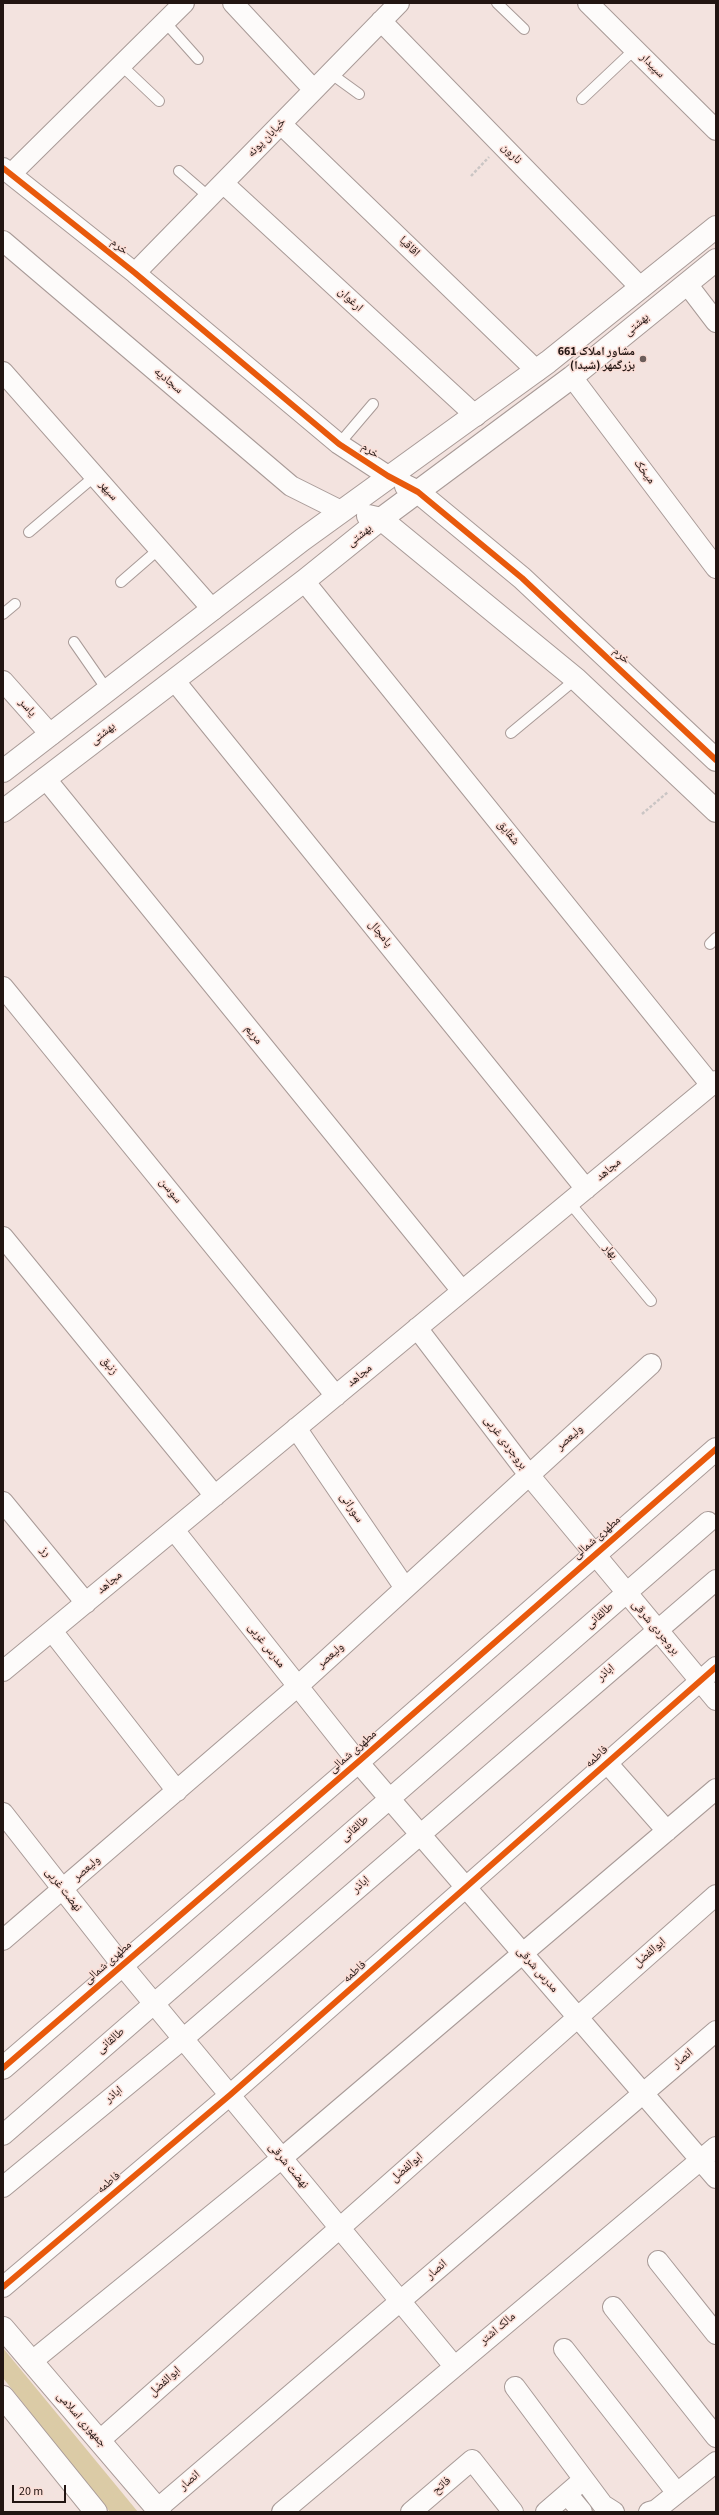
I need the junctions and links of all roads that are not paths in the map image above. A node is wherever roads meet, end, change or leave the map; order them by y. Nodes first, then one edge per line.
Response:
1 (184, 3) edge
2 (233, 3) edge
3 (399, 3) edge
4 (497, 3) edge
5 (588, 3) edge
6 (381, 21) junction
7 (165, 22) junction
8 (524, 29) dead end
9 (635, 49) junction
10 (198, 59) dead end
11 (121, 65) junction
12 (330, 73) junction
13 (314, 90) junction
14 (359, 94) dead end
15 (582, 99) dead end
16 (159, 101) dead end
17 (281, 124) junction
18 (716, 130) edge
19 (7, 171) edge
20 (179, 171) dead end
21 (223, 183) junction
22 (209, 197) junction
23 (716, 227) edge
24 (3, 241) edge
25 (716, 260) edge
26 (135, 273) junction
27 (687, 284) junction
28 (641, 288) junction
29 (716, 322) edge
30 (537, 371) junction
31 (3, 372) edge
32 (572, 377) junction
33 (373, 404) dead end
34 (476, 416) junction
35 (339, 444) junction
36 (95, 476) junction
37 (388, 476) junction
38 (418, 492) junction
39 (341, 511) junction
40 (381, 519) junction
41 (29, 532) dead end
42 (159, 549) junction
43 (716, 568) edge
44 (304, 581) junction
45 (121, 582) dead end
46 (15, 604) dead end
47 (213, 610) junction
48 (3, 614) edge
49 (74, 642) dead end
50 (576, 679) junction
51 (174, 680) junction
52 (3, 681) edge
53 (108, 691) junction
54 (511, 733) dead end
55 (51, 735) junction
56 (716, 760) edge
57 (3, 771) edge
58 (45, 778) junction
59 (3, 811) edge
60 (716, 811) edge
61 (3, 987) edge
62 (714, 1086) edge
63 (586, 1189) junction
64 (569, 1202) junction
65 (3, 1237) edge
66 (462, 1292) junction
67 (651, 1301) dead end
68 (417, 1328) junction
69 (652, 1364) dead end
70 (336, 1396) junction
71 (296, 1428) junction
72 (716, 1449) edge
73 (529, 1475) junction
74 (215, 1496) junction
75 (3, 1502) edge
76 (708, 1522) dead end
77 (174, 1530) junction
78 (594, 1556) junction
79 (716, 1580) edge
80 (405, 1588) junction
81 (626, 1594) junction
82 (86, 1602) junction
83 (657, 1630) junction
84 (52, 1631) junction
85 (716, 1667) edge
86 (3, 1671) edge
87 (699, 1681) junction
88 (298, 1686) junction
89 (716, 1700) edge
90 (358, 1762) junction
91 (607, 1763) junction
92 (716, 1789) edge
93 (177, 1791) junction
94 (390, 1799) junction
95 (3, 1814) edge
96 (667, 1831) junction
97 (420, 1833) junction
98 (467, 1888) junction
99 (63, 1890) junction
100 (716, 1895) edge
101 (3, 1940) edge
102 (523, 1953) junction
103 (122, 1965) junction
104 (154, 2004) junction
105 (578, 2017) junction
106 (716, 2031) edge
107 (183, 2039) junction
108 (3, 2068) edge
109 (643, 2093) junction
110 (230, 2095) junction
111 (3, 2135) edge
112 (716, 2147) edge
113 (282, 2158) junction
114 (700, 2160) junction
115 (716, 2178) edge
116 (3, 2187) edge
117 (340, 2228) junction
118 (658, 2261) dead end
119 (3, 2287) edge
120 (400, 2301) junction
121 (613, 2307) dead end
122 (3, 2328) edge
123 (716, 2334) edge
124 (564, 2349) dead end
125 (31, 2362) junction
126 (454, 2366) junction
127 (515, 2387) dead end
128 (3, 2397) edge
129 (716, 2437) edge
130 (99, 2441) junction
131 (716, 2462) edge
132 (583, 2480) junction
133 (567, 2494) junction
134 (674, 2502) edge
135 (417, 2510) edge
136 (158, 2511) edge
137 (96, 2512) edge
138 (282, 2512) edge
139 (513, 2512) edge
140 (546, 2512) edge
141 (582, 2512) edge
142 (614, 2512) edge
143 (649, 2512) edge

1 - 7 street
2 - 13 street
3 - 6 street, خیابان پونه
4 - 8 lane
5 - 9 street, سپیدار
6 - 12 street, خیابان پونه
6 - 28 street, نارون
7 - 10 lane
7 - 11 street
9 - 15 lane
9 - 18 street, سپیدار
11 - 16 lane
11 - 19 street
12 - 13 street, خیابان پونه
12 - 14 lane
13 - 17 street, خیابان پونه
17 - 21 street, خیابان پونه
17 - 30 street, اقاقیا
19 - 26 street, خرم
20 - 22 lane
21 - 22 street, خیابان پونه
21 - 34 street, ارغوان
22 - 26 street, خیابان پونه
23 - 28 street
24 - 39 street, سجادیه
25 - 27 street, بهشتی
26 - 35 street, خرم
27 - 29 street
27 - 32 street, بهشتی
28 - 30 street
30 - 34 street
31 - 36 street, سپهر
32 - 38 street, بهشتی
32 - 43 street, میخک
33 - 35 lane
34 - 37 street
35 - 37 street, خرم
36 - 41 lane
36 - 42 street, سپهر
37 - 38 street, خرم
37 - 39 street
38 - 40 street, بهشتی
38 - 56 street, خرم
39 - 40 street
39 - 47 street
40 - 44 street, بهشتی
40 - 50 street
42 - 45 lane
42 - 47 street, سپهر
44 - 51 street, بهشتی
44 - 62 street, شقایق
46 - 48 lane
47 - 53 street
49 - 53 lane
50 - 54 lane
50 - 60 street
51 - 58 street, بهشتی
51 - 63 street, پامچال
52 - 55 street, یاسر
53 - 55 street
55 - 57 street
58 - 59 street, بهشتی
58 - 66 street, مریم
61 - 70 street, سوسن
62 - 63 street, مجاهد
63 - 64 street, مجاهد
64 - 66 street, مجاهد
64 - 67 lane, بهار
65 - 74 street, زنبق
66 - 68 street, مجاهد
68 - 70 street, مجاهد
68 - 73 street, بروجردی غربی
69 - 73 street, ولیعصر
70 - 71 street, مجاهد
71 - 74 street, مجاهد
71 - 80 street, سورانی
72 - 78 street, مطهری شمالی
73 - 78 street, بروجردی غربی
73 - 80 street, ولیعصر
74 - 77 street, مجاهد
75 - 82 street, رز
76 - 81 street, طالقانی
77 - 82 street, مجاهد
77 - 88 street, مدرس غربی
78 - 81 street, بروجردی شرقی
78 - 90 street, مطهری شمالی
79 - 83 street, اباذر
80 - 88 street, ولیعصر
81 - 83 street, بروجردی شرقی
81 - 94 street, طالقانی
82 - 84 street, مجاهد
83 - 87 street, بروجردی شرقی
83 - 97 street, اباذر
84 - 86 street, مجاهد
84 - 93 street
85 - 87 street, فاطمه
87 - 89 street, بروجردی شرقی
87 - 91 street, فاطمه
88 - 90 street, مدرس غربی
88 - 93 street, ولیعصر
90 - 94 street, مدرس شرقی
90 - 103 street, مطهری شمالی
91 - 96 street
91 - 98 street, فاطمه
92 - 96 street
93 - 99 street, ولیعصر
94 - 97 street, مدرس شرقی
94 - 104 street, طالقانی
95 - 99 street, نهضت غربی
96 - 102 street
97 - 98 street, مدرس شرقی
97 - 107 street, اباذر
98 - 102 street, مدرس شرقی
98 - 110 street, فاطمه
99 - 101 street, ولیعصر
99 - 103 street, نهضت غربی
100 - 105 street, ابوالفضل
102 - 105 street, مدرس شرقی
102 - 113 street
103 - 104 street, نهضت شرقی
103 - 108 street, مطهری شمالی
104 - 107 street, نهضت شرقی
104 - 111 street, طالقانی
105 - 109 street, مدرس شرقی
105 - 117 street, ابوالفضل
106 - 109 street, انصار
107 - 110 street, نهضت شرقی
107 - 116 street, اباذر
109 - 114 street, مدرس شرقی
109 - 120 street, انصار
110 - 113 street, نهضت شرقی
110 - 119 street, فاطمه
112 - 114 street, مالک اشتر
113 - 117 street, نهضت شرقی
113 - 125 street
114 - 115 street, مدرس شرقی
114 - 126 street, مالک اشتر
117 - 120 street, نهضت شرقی
117 - 130 street, ابوالفضل
118 - 123 street
120 - 126 street, نهضت شرقی
120 - 136 street, انصار
121 - 129 street
122 - 125 street, جمهوری اسلامی
124 - 134 street
125 - 130 street, جمهوری اسلامی
126 - 138 street, مالک اشتر
127 - 132 street
128 - 137 street
130 - 136 street, جمهوری اسلامی
131 - 134 street
132 - 133 street
132 - 142 street
133 - 140 street
133 - 141 street
134 - 143 street
135 - 139 street, فاتح

